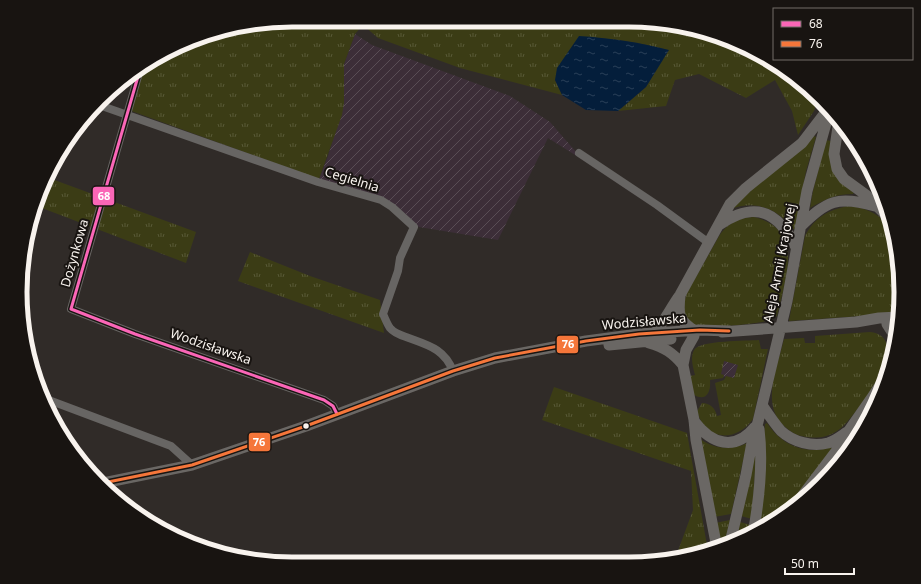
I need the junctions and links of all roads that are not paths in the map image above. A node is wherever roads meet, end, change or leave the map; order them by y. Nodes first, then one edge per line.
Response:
1 (138, 77) edge
2 (103, 107) edge
3 (824, 113) edge
4 (126, 115) junction
5 (827, 116) edge
6 (838, 129) edge
7 (579, 153) dead end
8 (876, 206) junction
9 (881, 211) edge
10 (718, 225) junction
11 (800, 227) junction
12 (709, 243) junction
13 (796, 247) junction
14 (680, 295) junction
15 (71, 310) joint
16 (892, 319) edge
17 (856, 322) junction
18 (892, 322) edge
19 (887, 324) junction
20 (891, 331) edge
21 (655, 332) junction
22 (694, 334) junction
23 (644, 341) junction
24 (562, 346) junction
25 (683, 365) junction
26 (453, 371) junction
27 (871, 400) edge
28 (50, 401) edge
29 (762, 405) junction
30 (337, 414) junction
31 (694, 420) junction
32 (758, 422) junction
33 (848, 432) junction
34 (192, 465) junction
35 (814, 481) edge
36 (108, 482) edge
37 (755, 525) edge
38 (732, 536) edge
39 (716, 542) edge

1 - 4 street, Dożynkowa
2 - 4 street, Cegielnia
3 - 10 main road
4 - 15 street, Dożynkowa
4 - 26 street, Cegielnia
5 - 11 main road, Aleja Armii Krajowej
6 - 8 main road
7 - 12 street
8 - 9 main road
8 - 11 main road
10 - 12 main road
10 - 13 main road
11 - 13 main road, Aleja Armii Krajowej
12 - 14 main road
13 - 29 main road, Aleja Armii Krajowej
14 - 21 main road
14 - 22 main road
15 - 30 street, Wodzisławska
16 - 17 main road, Wodzisławska
17 - 19 main road, Wodzisławska
17 - 22 main road, Wodzisławska
18 - 19 main road, Wodzisławska
19 - 20 main road
21 - 22 main road, Wodzisławska
21 - 24 main road, Wodzisławska
22 - 23 main road, Wodzisławska
22 - 25 main road
23 - 24 main road, Wodzisławska
23 - 25 main road
24 - 26 main road, Wodzisławska
25 - 31 main road
26 - 30 main road, Wodzisławska
27 - 33 main road
28 - 34 street
29 - 32 main road, Aleja Armii Krajowej
29 - 33 main road
30 - 34 main road, Wodzisławska
31 - 32 main road
31 - 39 main road
32 - 37 main road, Aleja Armii Krajowej
32 - 38 main road, Aleja Armii Krajowej
33 - 35 main road
34 - 36 main road, Wodzisławska

